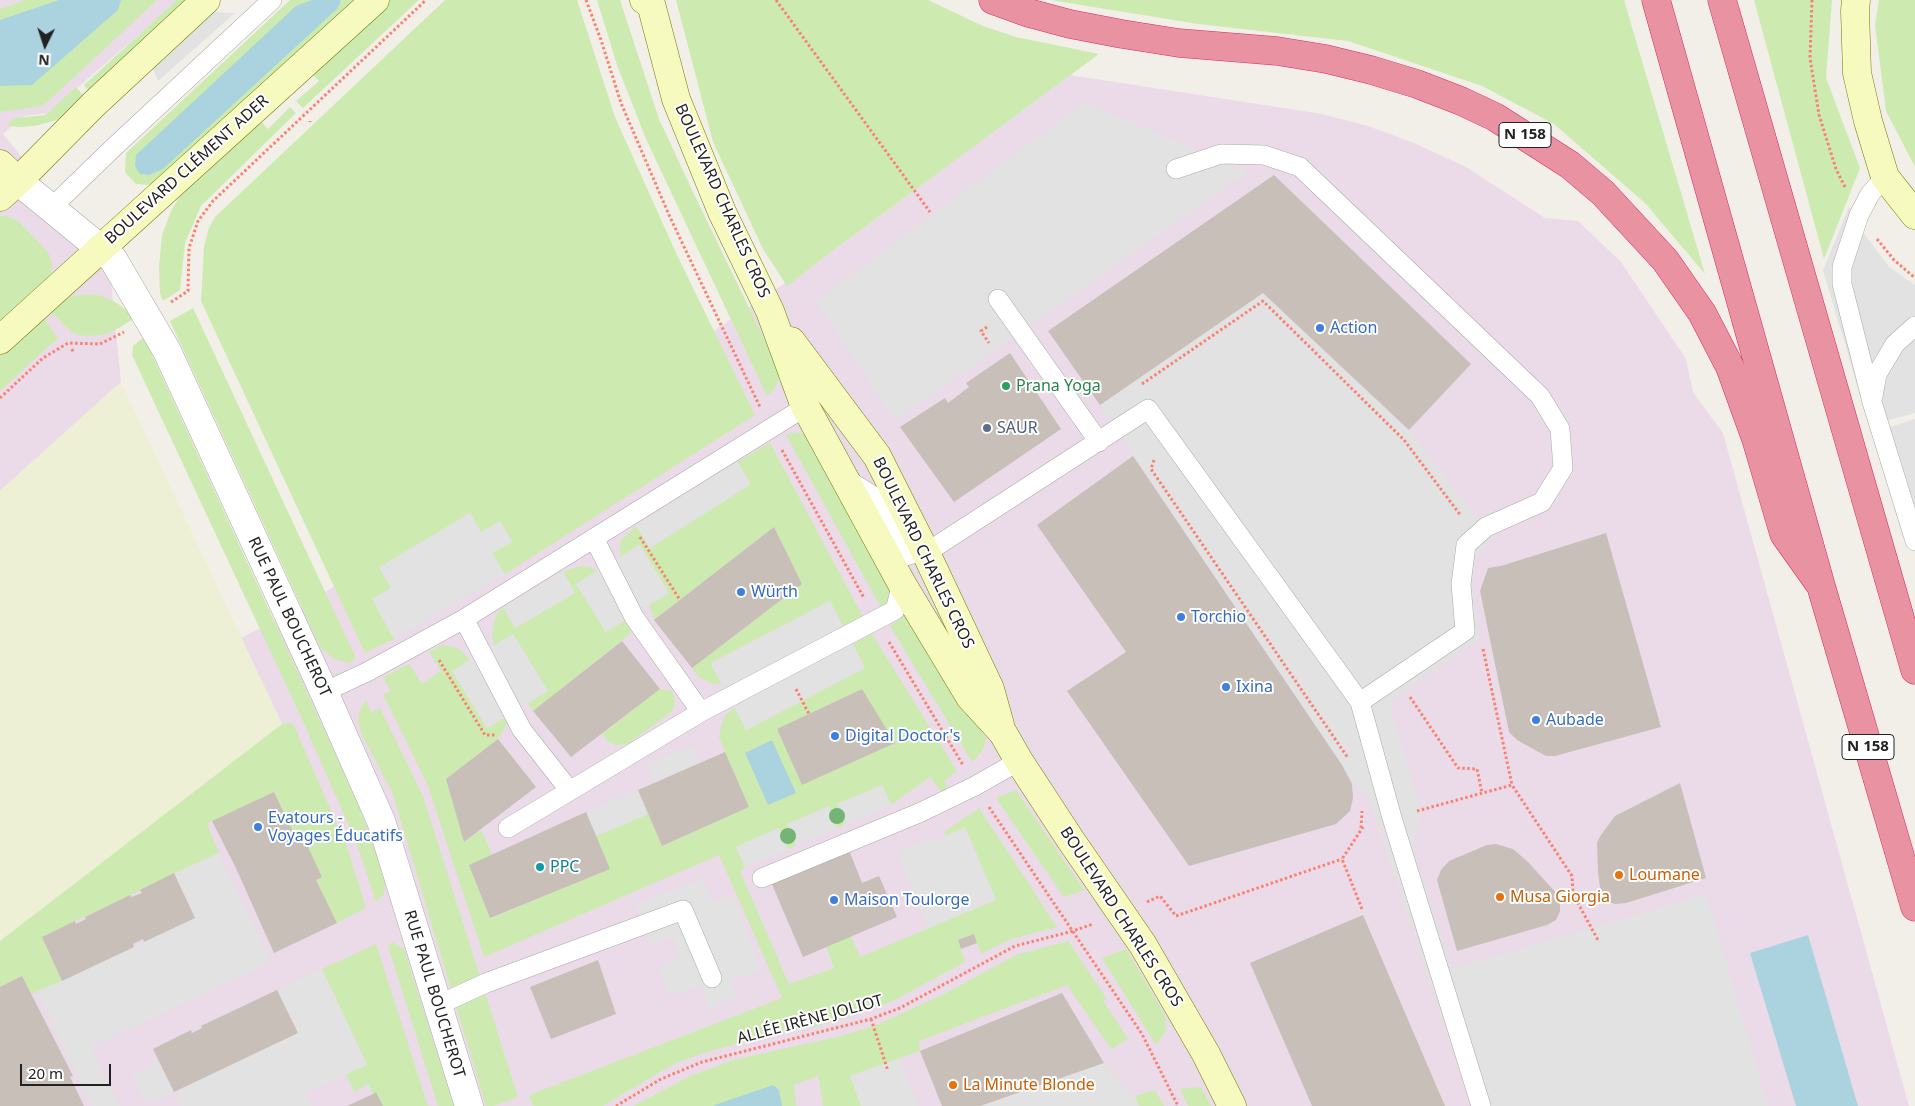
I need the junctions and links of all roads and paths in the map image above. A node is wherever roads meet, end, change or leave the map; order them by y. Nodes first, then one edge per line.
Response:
1 (206, 0) edge
2 (272, 0) edge
3 (375, 0) edge
4 (426, 0) edge
5 (586, 0) edge
6 (776, 0) edge
7 (993, 0) edge
8 (1656, 0) edge
9 (1722, 0) edge
10 (1812, 0) edge
11 (1856, 0) edge
12 (650, 1) edge
13 (1176, 169) dead end
14 (1885, 177) junction
15 (6, 181) edge
16 (51, 208) junction
17 (930, 212) dead end
18 (1860, 215) junction
19 (1915, 215) edge
20 (100, 248) junction
21 (1915, 278) edge
22 (998, 299) dead end
23 (770, 311) junction
24 (147, 318) junction
25 (1915, 326) edge
26 (0, 340) edge
27 (1135, 388) dead end
28 (0, 398) edge
29 (758, 402) dead end
30 (1872, 402) junction
31 (804, 404) junction
32 (1134, 419) junction
33 (1099, 442) junction
34 (781, 448) dead end
35 (844, 477) junction
36 (628, 517) junction
37 (594, 538) junction
38 (1471, 541) junction
39 (1915, 541) edge
40 (925, 551) junction
41 (902, 584) junction
42 (1821, 586) junction
43 (680, 600) dead end
44 (867, 604) dead end
45 (464, 619) junction
46 (1465, 631) junction
47 (887, 638) dead end
48 (1484, 643) dead end
49 (1483, 648) junction
50 (1915, 670) edge
51 (1397, 678) junction
52 (324, 692) junction
53 (1360, 702) junction
54 (701, 712) junction
55 (1003, 733) junction
56 (1019, 761) junction
57 (1352, 764) dead end
58 (1512, 785) junction
59 (975, 786) junction
60 (570, 791) junction
61 (1482, 793) junction
62 (1363, 803) dead end
63 (1392, 818) junction
64 (508, 828) dead end
65 (1361, 828) junction
66 (1342, 859) junction
67 (762, 878) dead end
68 (1915, 907) edge
69 (1362, 909) dead end
70 (1121, 913) junction
71 (1073, 931) junction
72 (1599, 942) dead end
73 (712, 978) dead end
74 (438, 1005) junction
75 (870, 1019) junction
76 (888, 1070) dead end
77 (469, 1106) edge
78 (616, 1106) edge
79 (1178, 1106) edge
80 (1232, 1106) edge
81 (1481, 1106) edge

1 - 15 street
2 - 16 lane
3 - 20 street, BOULEVARD CLÉMENT ADER
4 - 24 path
5 - 29 path
6 - 17 path
7 - 42 highway, N 158
8 - 42 highway, N 158
9 - 50 highway
10 - 18 path
11 - 14 street
12 - 23 street, BOULEVARD CHARLES CROS
13 - 38 lane
14 - 18 lane
14 - 19 street
15 - 16 street, RUE PAUL BOUCHEROT
16 - 20 street, RUE PAUL BOUCHEROT
18 - 21 path
18 - 30 lane
20 - 24 street, RUE PAUL BOUCHEROT
20 - 26 street, BOULEVARD CLÉMENT ADER
22 - 33 lane
23 - 31 street, BOULEVARD CHARLES CROS
23 - 40 street, BOULEVARD CHARLES CROS
24 - 28 path
24 - 52 street, RUE PAUL BOUCHEROT
25 - 30 lane
27 - 38 path
30 - 39 lane
31 - 35 street, BOULEVARD CHARLES CROS
31 - 36 lane
32 - 33 lane
32 - 53 lane
32 - 57 path
33 - 40 lane
34 - 44 path
35 - 40 lane
35 - 41 street, BOULEVARD CHARLES CROS
36 - 37 lane
36 - 43 path
37 - 45 lane
37 - 54 lane
38 - 46 lane
40 - 55 street, BOULEVARD CHARLES CROS
41 - 54 lane
41 - 55 street, BOULEVARD CHARLES CROS
42 - 68 highway, N 158
45 - 52 lane
45 - 60 lane
46 - 49 path
46 - 51 lane
47 - 59 path
48 - 49 path
49 - 58 path
51 - 53 lane
51 - 61 path
52 - 74 street, RUE PAUL BOUCHEROT
53 - 63 lane
54 - 60 lane
55 - 56 street, BOULEVARD CHARLES CROS
56 - 59 lane
56 - 70 street, BOULEVARD CHARLES CROS
58 - 61 path
58 - 72 path
59 - 67 lane
59 - 71 path
60 - 64 lane
61 - 63 path
62 - 65 path
63 - 65 path
63 - 81 lane
65 - 66 path
66 - 69 path
66 - 70 path, ALLÉE IRÈNE JOLIOT
70 - 71 path, ALLÉE IRÈNE JOLIOT
70 - 80 street, BOULEVARD CHARLES CROS
71 - 75 path, ALLÉE IRÈNE JOLIOT
71 - 79 path
73 - 74 lane
74 - 77 street, RUE PAUL BOUCHEROT
75 - 76 path
75 - 78 path, ALLÉE IRÈNE JOLIOT

